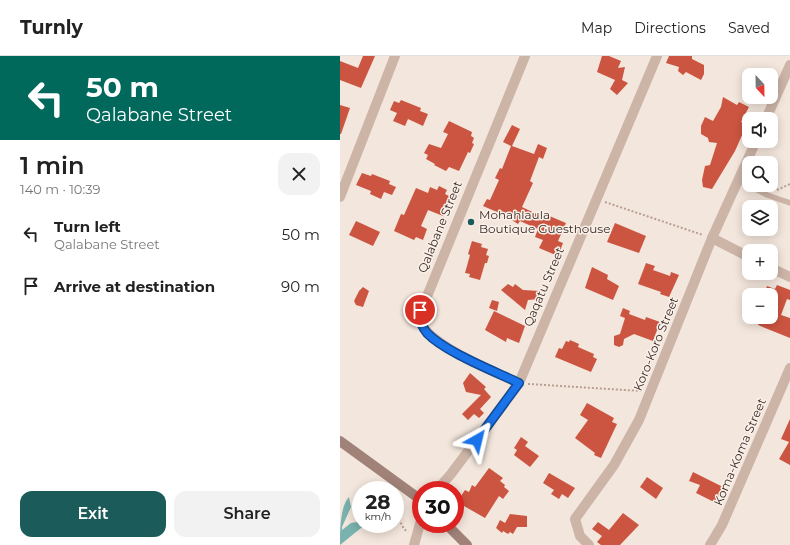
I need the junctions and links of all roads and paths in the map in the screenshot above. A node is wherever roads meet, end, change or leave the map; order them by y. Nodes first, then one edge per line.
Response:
1 (395, 56) edge
2 (525, 56) edge
3 (657, 56) edge
4 (790, 65) edge
5 (769, 112) edge
6 (753, 148) edge
7 (738, 180) junction
8 (790, 184) edge
9 (767, 195) junction
10 (340, 197) edge
11 (596, 198) junction
12 (790, 203) edge
13 (712, 238) junction
14 (742, 253) edge
15 (778, 271) edge
16 (790, 277) edge
17 (790, 368) edge
18 (519, 383) junction
19 (650, 391) junction
20 (340, 441) edge
21 (445, 481) edge
22 (412, 493) edge
23 (404, 529) edge
24 (455, 533) edge
25 (415, 541) edge
26 (467, 545) edge
27 (589, 545) edge
28 (710, 545) edge

1 - 10 street
2 - 18 street, Qalabane Street
3 - 11 street, Qaqatu Street
4 - 5 street
6 - 7 street, Koro-Koro Street
7 - 9 lane
7 - 13 street, Koro-Koro Street
8 - 9 path
9 - 12 lane
11 - 13 path
11 - 18 street, Qaqatu Street
13 - 14 street
13 - 19 street, Koro-Koro Street
15 - 16 street
17 - 28 street, Koma-Koma Street
18 - 19 path
18 - 21 street, Qaqatu Street
19 - 27 street, Koro-Koro Street
20 - 22 street
23 - 25 path
24 - 26 street

